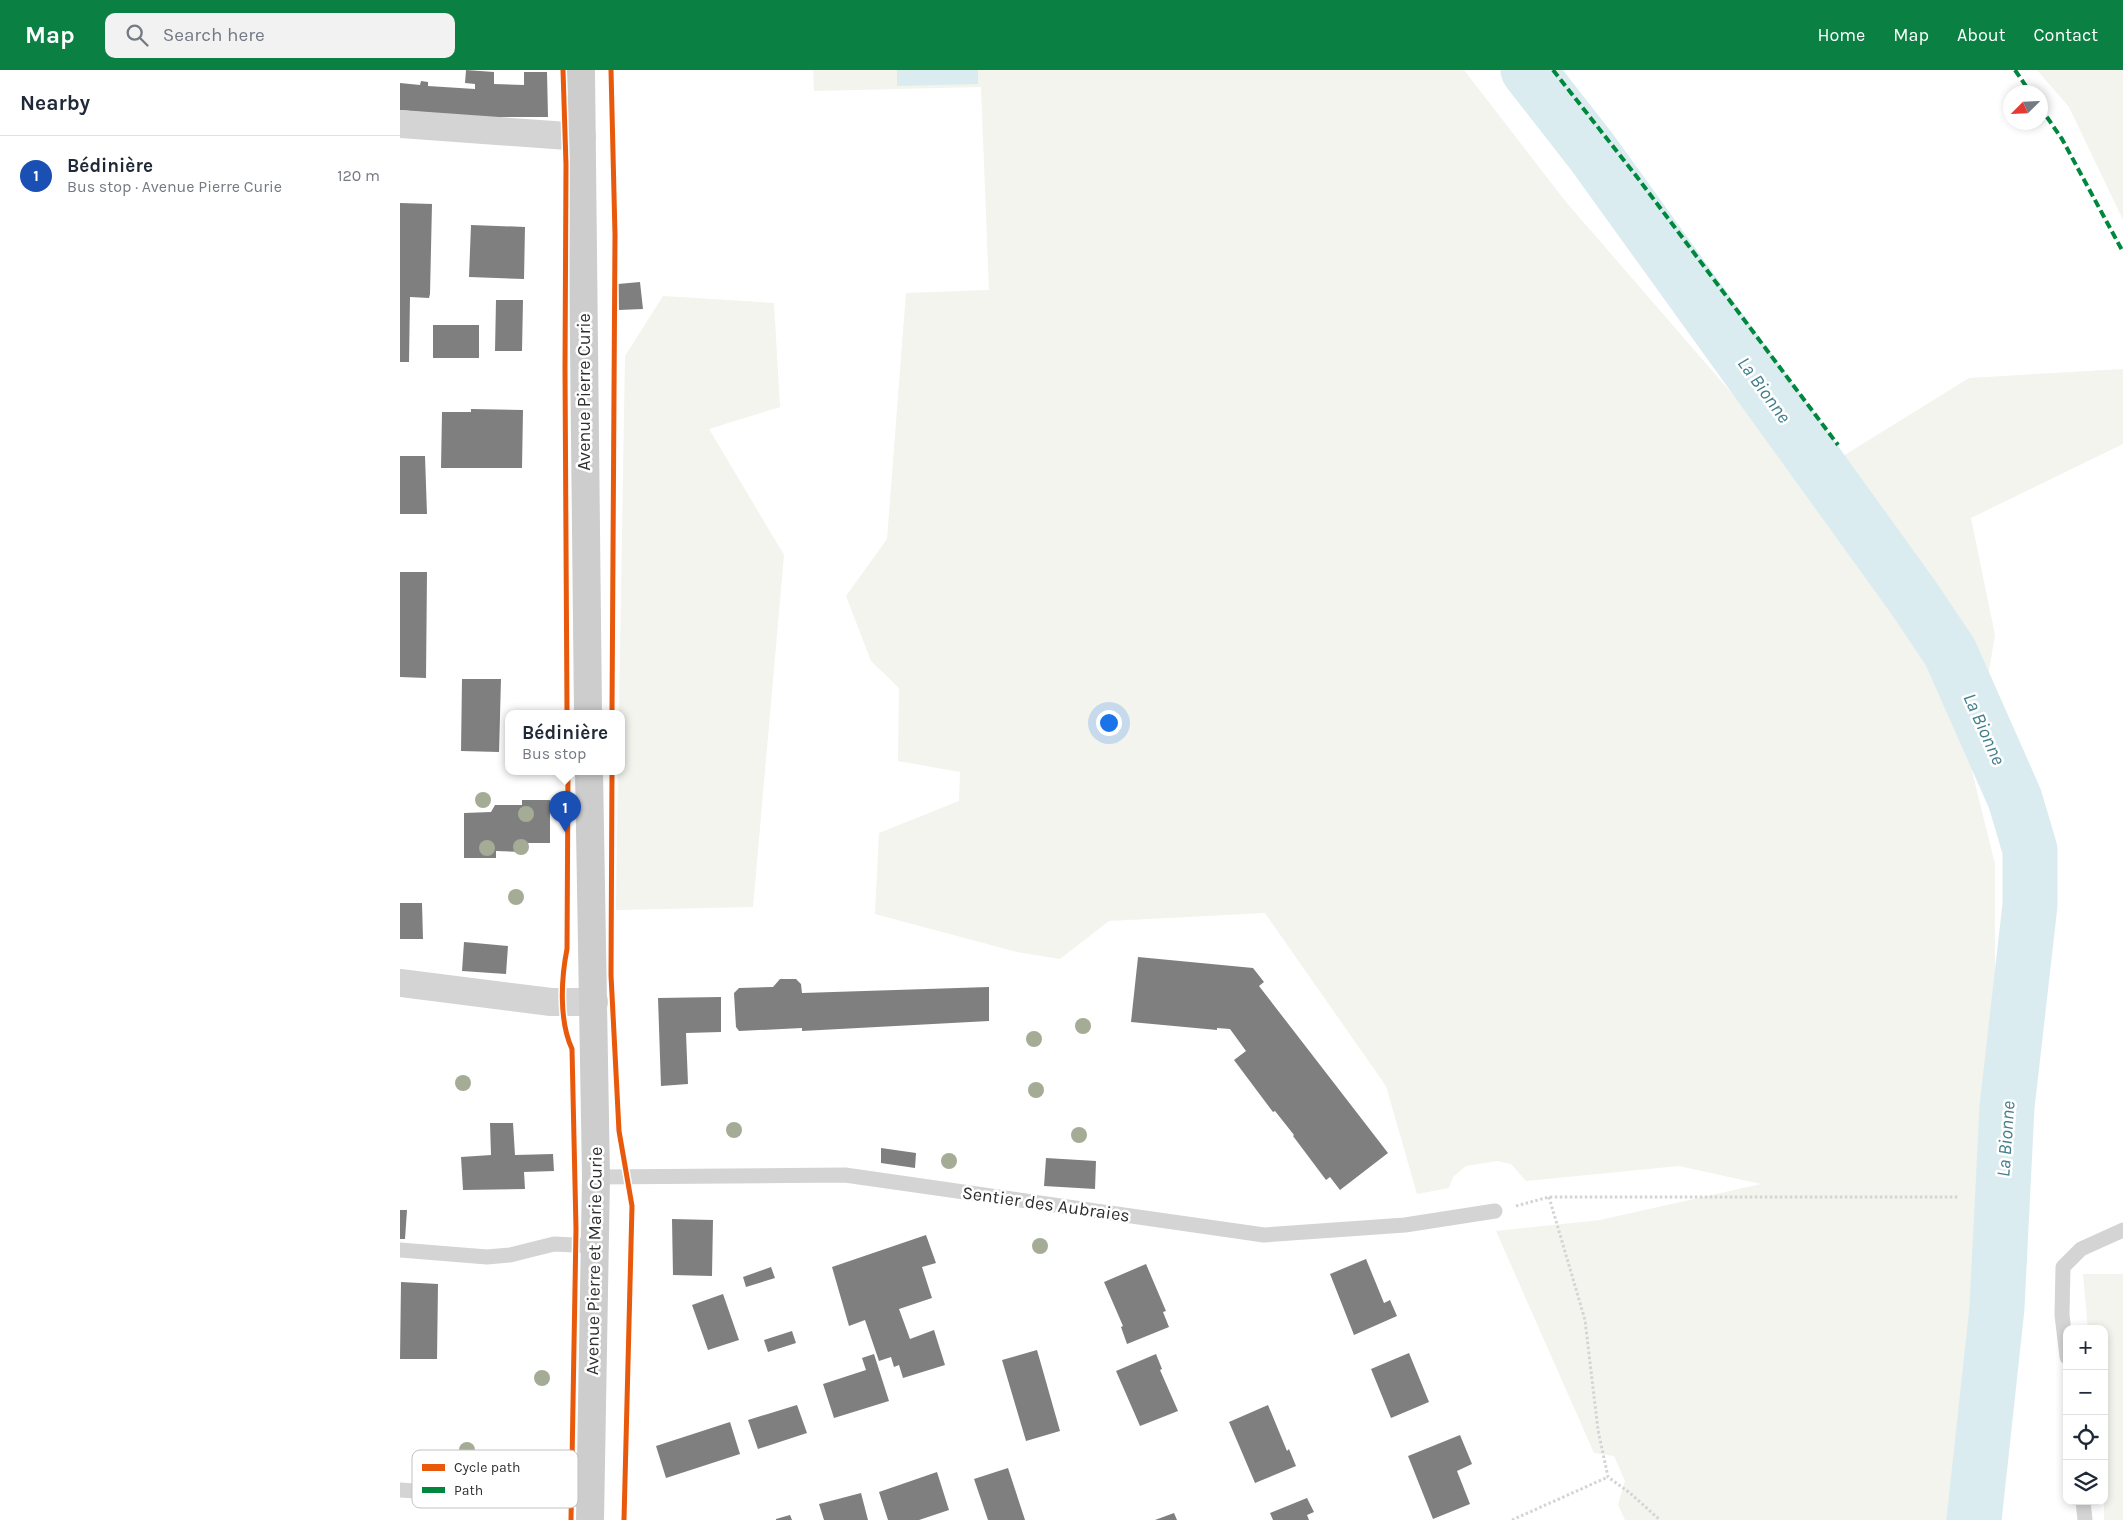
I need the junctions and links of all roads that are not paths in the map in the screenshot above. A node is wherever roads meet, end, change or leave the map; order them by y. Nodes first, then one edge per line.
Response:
1 (581, 70) edge
2 (400, 124) edge
3 (582, 137) junction
4 (588, 710) edge
5 (590, 775) edge
6 (400, 983) edge
7 (594, 1002) junction
8 (596, 1178) junction
9 (1495, 1211) road end
10 (2123, 1230) edge
11 (595, 1246) junction
12 (400, 1250) edge
13 (2063, 1325) edge
14 (2084, 1505) edge
15 (590, 1509) edge
16 (2086, 1520) edge

1 - 3 main road, Avenue Pierre Curie
2 - 3 street
3 - 4 main road, Avenue Pierre Curie
5 - 7 main road
6 - 7 street
7 - 8 main road, Avenue Pierre et Marie Curie
8 - 9 lane, Sentier des Aubraies
8 - 11 main road, Avenue Pierre et Marie Curie
10 - 13 lane
11 - 12 lane
11 - 15 main road, Avenue Pierre et Marie Curie
14 - 16 lane

